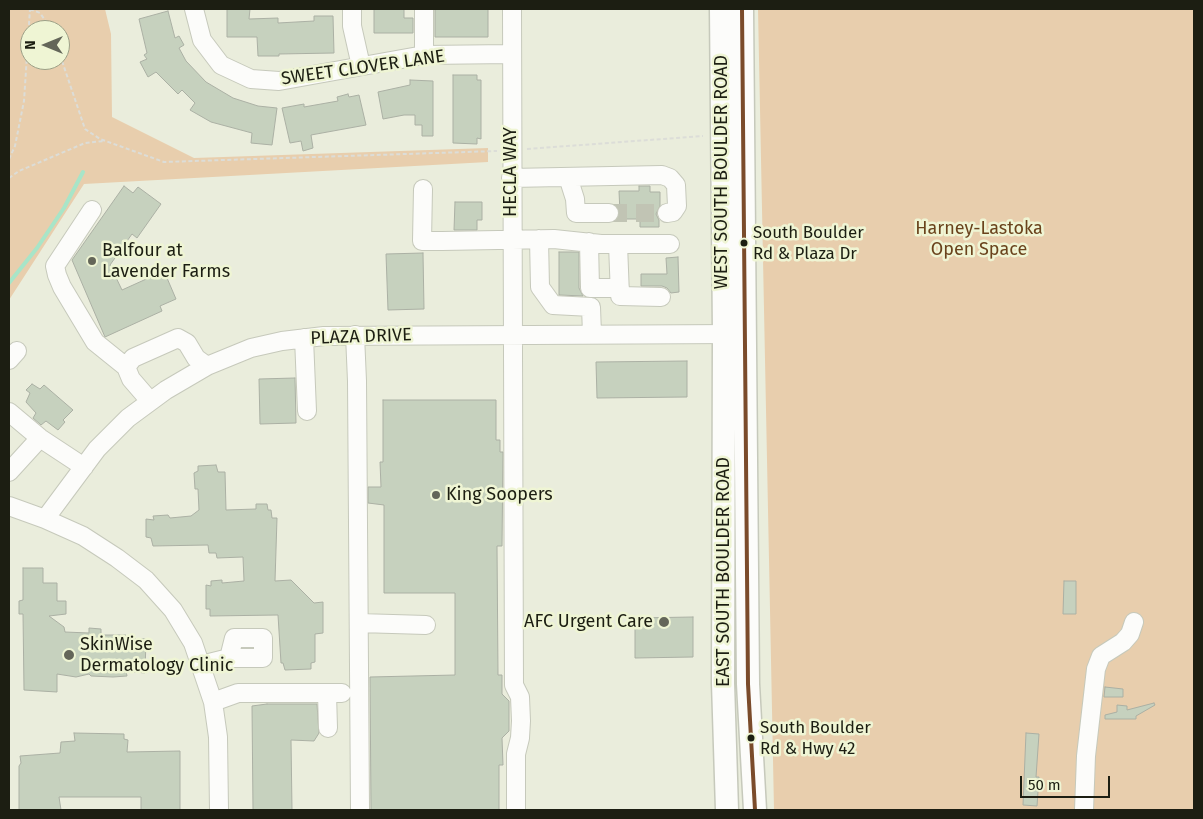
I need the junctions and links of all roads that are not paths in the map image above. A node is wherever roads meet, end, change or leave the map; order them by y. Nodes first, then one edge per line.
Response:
1 (194, 9) edge
2 (352, 9) edge
3 (424, 9) edge
4 (512, 9) edge
5 (721, 9) edge
6 (742, 9) edge
7 (511, 54) junction
8 (424, 55) junction
9 (361, 66) junction
10 (573, 177) junction
11 (511, 178) junction
12 (422, 189) dead end
13 (92, 210) dead end
14 (609, 213) tunnel mouth
15 (667, 213) dead end
16 (549, 235) junction
17 (512, 240) junction
18 (589, 242) junction
19 (618, 244) junction
20 (670, 244) dead end
21 (590, 288) junction
22 (620, 288) junction
23 (661, 297) dead end
24 (591, 307) junction
25 (512, 334) junction
26 (592, 334) junction
27 (734, 334) junction
28 (355, 335) junction
29 (304, 338) junction
30 (207, 366) junction
31 (126, 367) junction
32 (150, 401) junction
33 (306, 411) dead end
34 (10, 414) edge
35 (40, 438) junction
36 (84, 467) junction
37 (9, 472) edge
38 (9, 506) edge
39 (45, 519) junction
40 (1134, 622) dead end
41 (359, 623) junction
42 (426, 625) dead end
43 (229, 658) dead end
44 (201, 665) junction
45 (213, 702) junction
46 (328, 728) dead end
47 (219, 810) edge
48 (360, 810) edge
49 (516, 810) edge
50 (727, 810) edge
51 (755, 810) edge
52 (1084, 810) edge

1 - 9 street, SWEET CLOVER LANE
2 - 9 street
3 - 8 street
4 - 7 street, HECLA WAY
5 - 27 main road, WEST SOUTH BOULDER ROAD
6 - 27 main road, WEST SOUTH BOULDER ROAD
7 - 8 street, SWEET CLOVER LANE
7 - 11 street, HECLA WAY
8 - 9 street, SWEET CLOVER LANE
10 - 11 street
10 - 14 street
10 - 15 street
11 - 17 street, HECLA WAY
12 - 17 street
13 - 31 street
16 - 17 street
16 - 18 street
16 - 24 street
17 - 25 street, HECLA WAY
18 - 19 street
18 - 21 street
19 - 20 street
19 - 22 street
21 - 22 street
21 - 24 street
22 - 23 street
24 - 26 street
25 - 26 street, PLAZA DRIVE
25 - 28 street, PLAZA DRIVE
25 - 49 street, HECLA WAY
26 - 27 street, PLAZA DRIVE
27 - 50 main road, EAST SOUTH BOULDER ROAD
27 - 51 main road, EAST SOUTH BOULDER ROAD
28 - 29 street, PLAZA DRIVE
28 - 41 street
29 - 30 street, PLAZA DRIVE
29 - 33 street
30 - 31 street
30 - 32 street, PLAZA DRIVE
31 - 32 street
32 - 36 street, PLAZA DRIVE
34 - 35 street
35 - 36 street
35 - 37 street
36 - 39 street, PLAZA DRIVE
38 - 39 street
39 - 44 street
40 - 52 street
41 - 42 street
41 - 48 street
43 - 44 street
44 - 45 street
45 - 46 street
45 - 47 street

